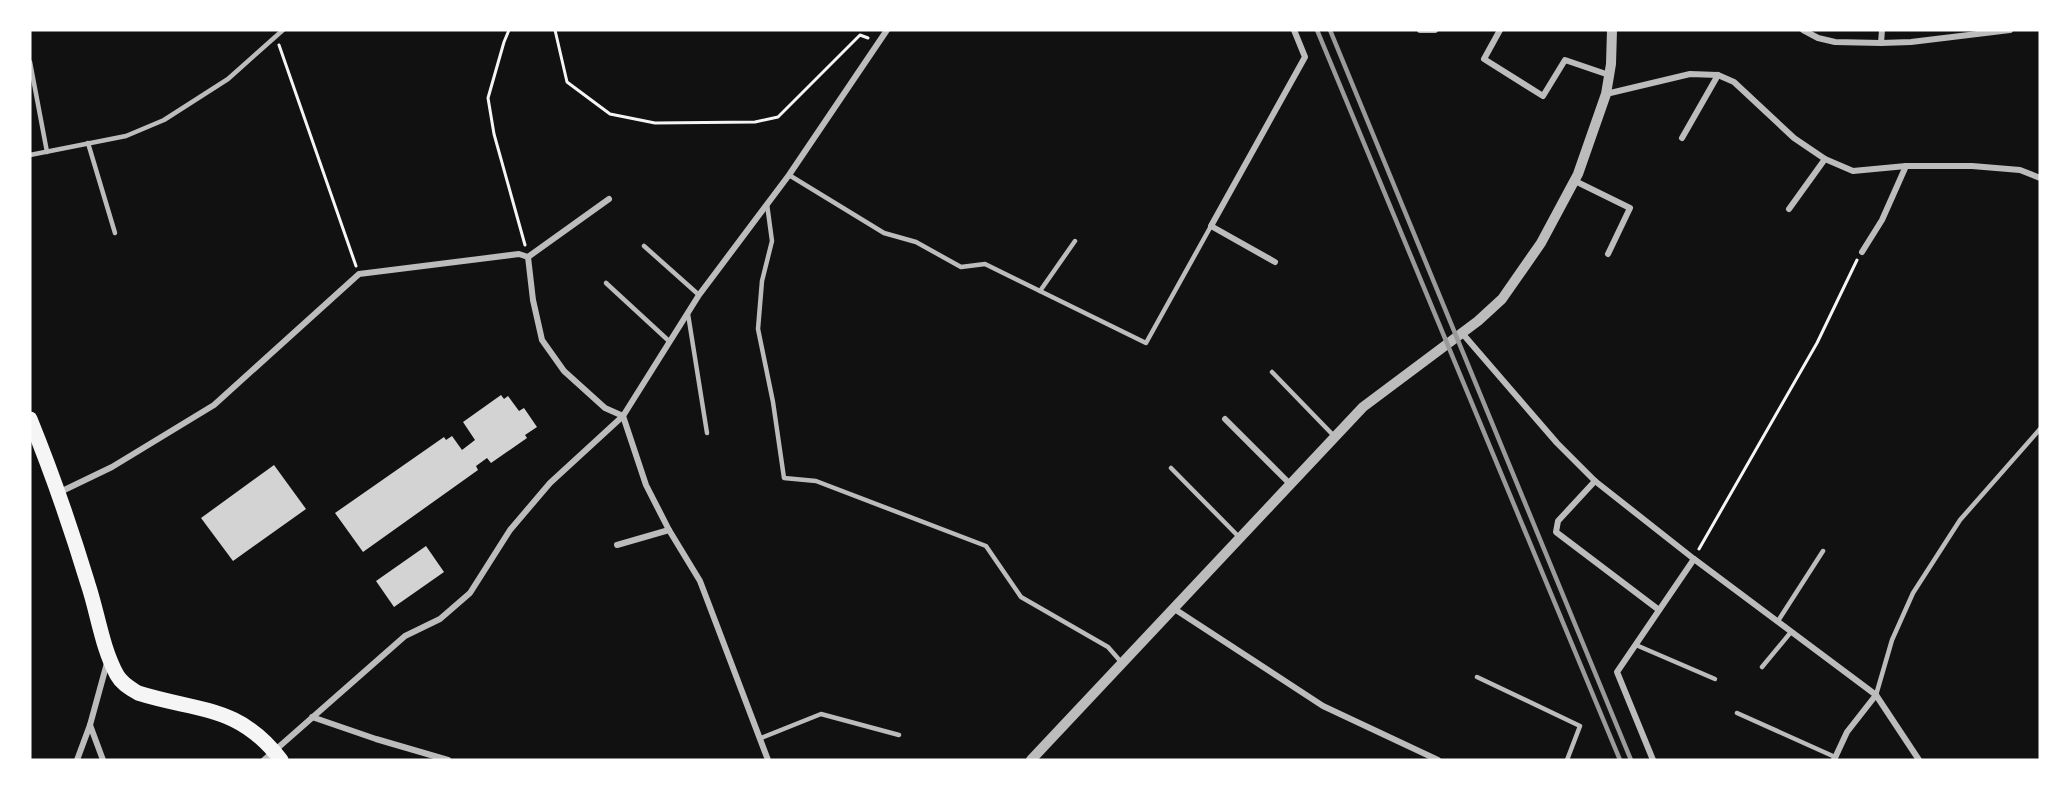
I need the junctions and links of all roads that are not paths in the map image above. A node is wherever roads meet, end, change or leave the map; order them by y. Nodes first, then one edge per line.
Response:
1 (283, 30) edge
2 (887, 30) edge
3 (1294, 30) edge
4 (1420, 30) edge
5 (1436, 30) edge
6 (1500, 30) edge
7 (1612, 30) edge
8 (1803, 30) edge
9 (1882, 30) edge
10 (2010, 30) edge
11 (1881, 43) junction
12 (30, 62) edge
13 (1609, 75) junction
14 (1718, 75) junction
15 (1606, 94) junction
16 (1682, 138) dead end
17 (88, 142) junction
18 (46, 152) junction
19 (30, 155) edge
20 (1825, 159) junction
21 (1906, 166) junction
22 (789, 176) junction
23 (2040, 178) edge
24 (1575, 180) junction
25 (609, 199) dead end
26 (767, 204) junction
27 (1789, 209) dead end
28 (1211, 226) junction
29 (115, 233) dead end
30 (1075, 241) dead end
31 (644, 246) dead end
32 (1862, 252) road end
33 (1608, 254) dead end
34 (528, 258) junction
35 (1275, 262) dead end
36 (606, 283) dead end
37 (1040, 291) junction
38 (699, 295) junction
39 (688, 314) junction
40 (1462, 333) junction
41 (670, 342) junction
42 (1272, 372) dead end
43 (623, 416) junction
44 (1225, 418) dead end
45 (30, 419) edge
46 (2040, 429) edge
47 (707, 433) dead end
48 (1334, 436) junction
49 (1171, 468) dead end
50 (1594, 481) junction
51 (1290, 483) junction
52 (58, 493) junction
53 (669, 530) junction
54 (1240, 538) junction
55 (617, 544) dead end
56 (1823, 551) dead end
57 (1694, 559) junction
58 (1173, 608) junction
59 (1659, 610) junction
60 (1778, 621) junction
61 (1791, 632) junction
62 (1636, 645) junction
63 (109, 657) junction
64 (1122, 663) junction
65 (1762, 667) dead end
66 (1477, 677) dead end
67 (1715, 679) dead end
68 (1876, 695) junction
69 (1737, 713) dead end
70 (312, 717) junction
71 (90, 725) junction
72 (899, 735) dead end
73 (761, 738) junction
74 (273, 757) edge
75 (1835, 758) edge
76 (77, 760) edge
77 (103, 760) edge
78 (448, 760) edge
79 (768, 760) edge
80 (1031, 760) edge
81 (1438, 760) edge
82 (1568, 760) edge
83 (1653, 760) edge
84 (1919, 760) edge

1 - 17 lane
2 - 22 street
3 - 28 street
4 - 5 street
6 - 13 street
7 - 13 street
8 - 11 street
9 - 11 street
10 - 11 street
12 - 18 lane
13 - 15 street
14 - 15 street
14 - 16 street
14 - 20 street
15 - 24 street
17 - 18 lane
17 - 29 lane
18 - 19 lane
20 - 21 street
20 - 27 street
21 - 23 street
21 - 32 street
22 - 26 street
22 - 37 lane
24 - 33 street
24 - 40 street
25 - 34 street
26 - 38 street
26 - 64 lane
28 - 35 street
28 - 37 lane
30 - 37 lane
31 - 38 lane
34 - 43 street
34 - 52 street
36 - 41 lane
38 - 39 street
39 - 41 street
39 - 47 lane
40 - 48 street
40 - 50 street
41 - 43 street
42 - 48 lane
43 - 53 street
43 - 70 street
44 - 51 street
45 - 52 main road
46 - 68 lane
48 - 51 street
49 - 54 lane
50 - 57 street
50 - 59 street
51 - 54 street
52 - 63 main road
53 - 55 street
53 - 73 street
54 - 58 street
56 - 60 lane
57 - 59 street
57 - 60 street
58 - 64 street
58 - 81 street
59 - 62 street
60 - 61 street
61 - 65 lane
61 - 68 street
62 - 67 lane
62 - 83 street
63 - 71 street
63 - 74 main road
64 - 80 street
66 - 82 lane
68 - 75 street
68 - 84 street
69 - 75 lane
70 - 74 street
70 - 78 street
71 - 76 street
71 - 77 street
72 - 73 lane
73 - 79 street

